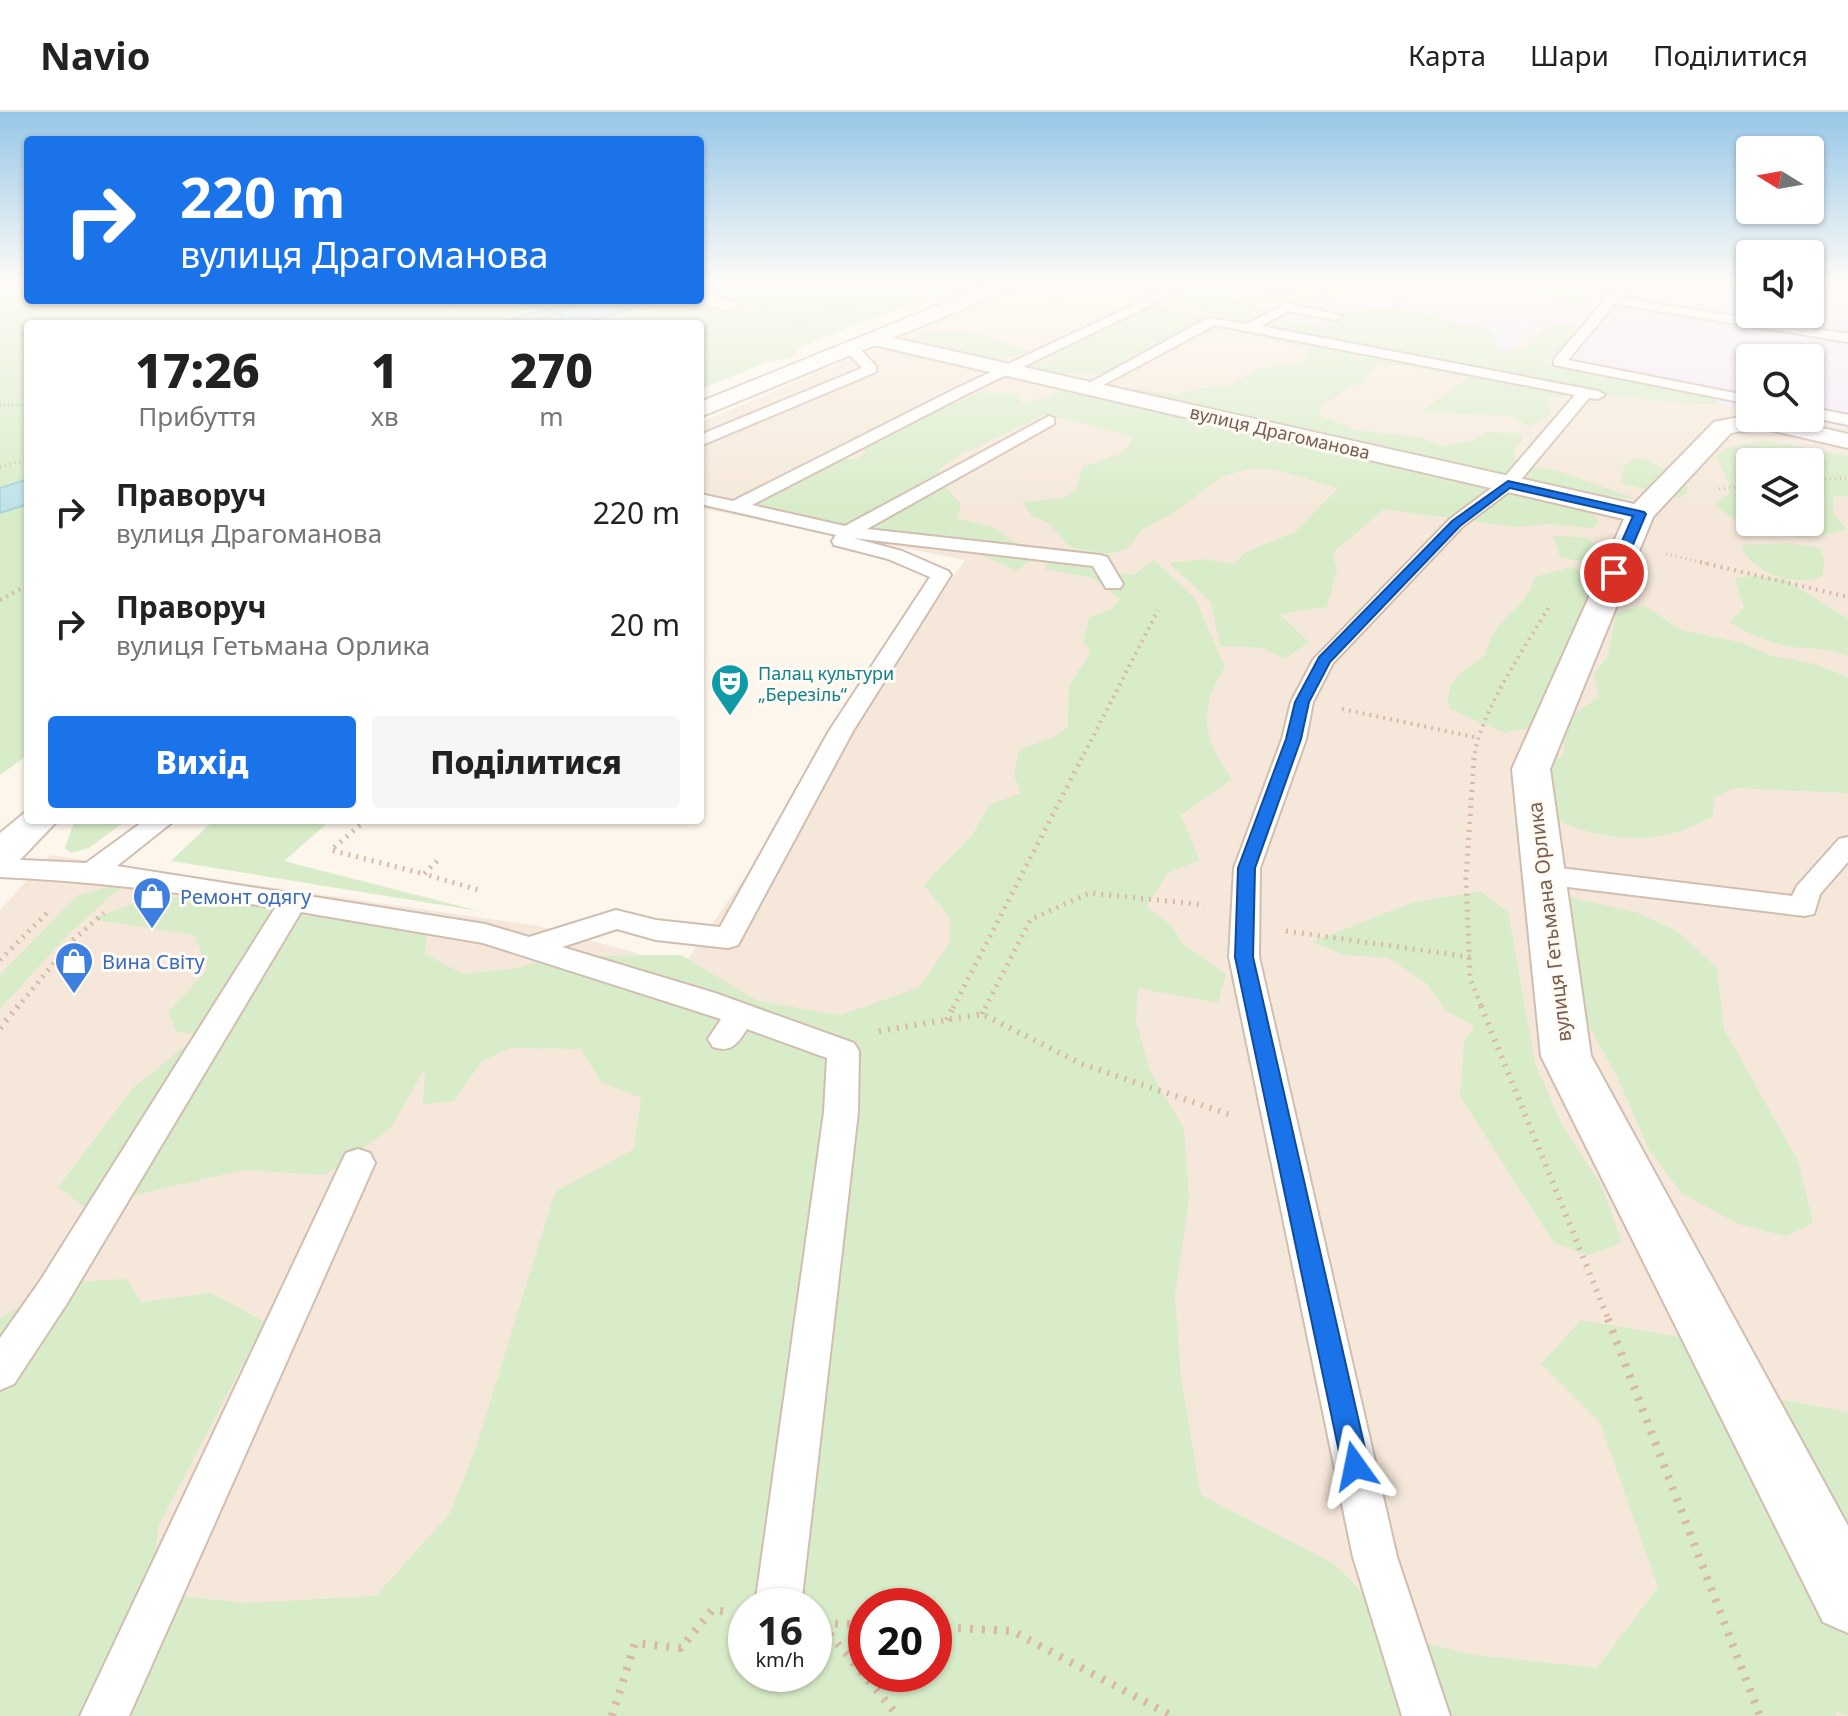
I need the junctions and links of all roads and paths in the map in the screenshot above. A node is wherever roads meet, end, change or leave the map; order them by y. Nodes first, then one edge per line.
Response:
1 (821, 360) edge
2 (867, 360) edge
3 (953, 360) edge
4 (1029, 360) edge
5 (1140, 360) edge
6 (1415, 360) edge
7 (1561, 360) edge
8 (1008, 370) junction
9 (1087, 388) junction
10 (0, 405) edge
11 (24, 405) edge
12 (704, 408) edge
13 (1824, 415) edge
14 (1848, 420) edge
15 (1049, 421) dead end
16 (1730, 424) edge
17 (704, 439) edge
18 (1848, 441) edge
19 (24, 460) edge
20 (0, 467) edge
21 (1848, 478) edge
22 (1824, 479) edge
23 (1508, 484) junction
24 (704, 500) edge
25 (733, 508) junction
26 (1633, 530) junction
27 (848, 532) junction
28 (1113, 584) dead end
29 (24, 587) edge
30 (1848, 597) edge
31 (0, 600) edge
32 (1553, 600) dead end
33 (1158, 610) dead end
34 (1302, 702) junction
35 (1479, 738) junction
36 (34, 824) edge
37 (157, 824) edge
38 (361, 824) edge
39 (1848, 845) edge
40 (0, 856) edge
41 (0, 868) edge
42 (92, 872) junction
43 (424, 874) dead end
44 (1543, 875) junction
45 (143, 877) junction
46 (293, 902) junction
47 (1245, 919) junction
48 (529, 948) junction
49 (1470, 957) junction
50 (0, 960) edge
51 (982, 1014) junction
52 (947, 1020) junction
53 (0, 1028) edge
54 (843, 1051) junction
55 (1282, 1132) junction
56 (358, 1163) dead end
57 (0, 1371) edge
58 (780, 1588) edge
59 (1848, 1597) edge
60 (712, 1610) dead end
61 (952, 1628) edge
62 (832, 1639) edge
63 (104, 1716) edge
64 (612, 1716) edge
65 (898, 1716) edge
66 (1172, 1716) edge
67 (1426, 1716) edge
68 (1760, 1716) edge

1 - 12 street
2 - 17 lane
3 - 8 street, вулиця Драгоманова
4 - 8 lane
5 - 9 lane
6 - 23 lane
7 - 16 lane
8 - 9 street, вулиця Драгоманова
8 - 25 lane
9 - 23 street, вулиця Драгоманова
10 - 11 path
13 - 14 lane
15 - 27 lane
16 - 18 street
16 - 26 street, вулиця Гетьмана Орлика
19 - 20 path
21 - 22 path
23 - 26 street, вулиця Драгоманова
23 - 34 lane
24 - 25 lane
25 - 27 lane
26 - 30 path
26 - 44 street, вулиця Гетьмана Орлика
27 - 28 lane
27 - 48 lane
29 - 31 path
32 - 35 path
33 - 52 path
34 - 35 path
34 - 47 lane
35 - 49 path
36 - 40 street
37 - 42 lane
38 - 43 path
39 - 44 lane
41 - 42 lane
42 - 45 lane
42 - 50 path
44 - 59 street, вулиця Гетьмана Орлика
45 - 46 lane
45 - 53 path
46 - 48 lane
46 - 57 lane
47 - 49 path
47 - 51 path
47 - 55 lane
48 - 54 lane
49 - 68 path
51 - 52 path
51 - 55 path
52 - 54 path
54 - 58 lane
55 - 67 lane
56 - 63 lane
60 - 64 path
61 - 66 path
62 - 65 path

